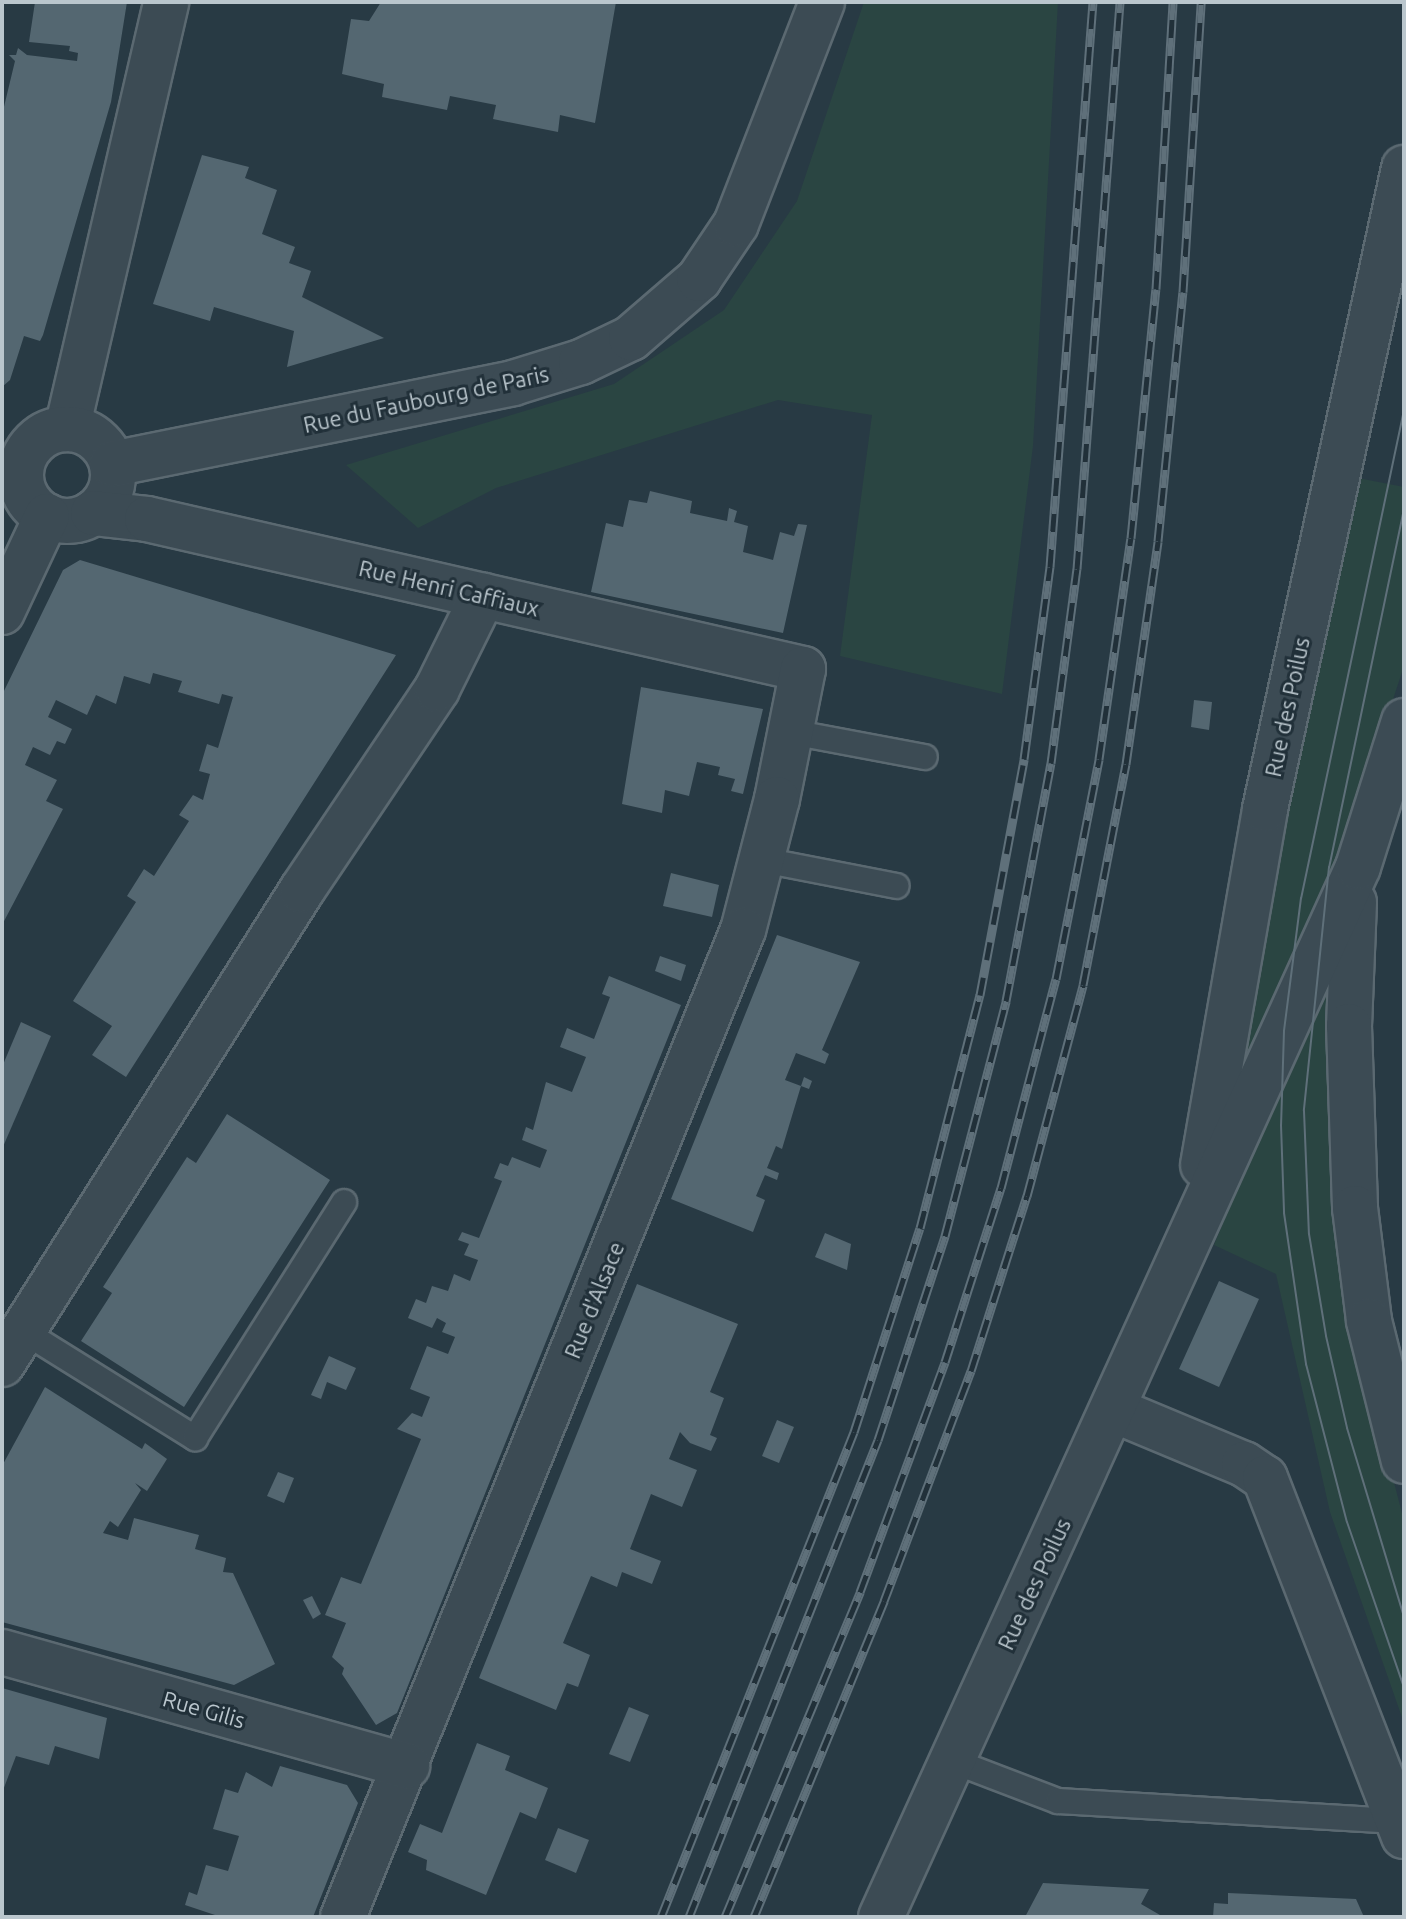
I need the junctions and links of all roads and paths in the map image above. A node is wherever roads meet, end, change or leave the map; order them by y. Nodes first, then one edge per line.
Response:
1 (166, 2) edge
2 (822, 2) edge
3 (1404, 168) edge
4 (67, 429) junction
5 (112, 464) junction
6 (12, 471) edge
7 (93, 513) junction
8 (47, 516) junction
9 (483, 596) junction
10 (2, 612) edge
11 (803, 669) joint
12 (1404, 721) edge
13 (791, 732) junction
14 (925, 757) dead end
15 (763, 860) junction
16 (1358, 867) junction
17 (897, 886) dead end
18 (344, 1202) dead end
19 (1186, 1250) junction
20 (12, 1347) edge
21 (1114, 1410) junction
22 (1404, 1461) edge
23 (2, 1652) edge
24 (953, 1761) junction
25 (407, 1766) junction
26 (1401, 1828) edge
27 (343, 1917) edge
28 (881, 1917) edge

1 - 4 street
2 - 5 street, Rue du Faubourg de Paris
3 - 19 street, Rue des Poilus
4 - 5 street
4 - 6 street
5 - 7 street
6 - 8 street
7 - 8 street
7 - 9 street, Rue Henri Caffiaux
8 - 10 street
9 - 11 street, Rue Henri Caffiaux
9 - 20 street
11 - 13 street, Rue d'Alsace
12 - 16 street, Rue des Poilus
13 - 14 lane
13 - 15 street, Rue d'Alsace
15 - 17 lane
15 - 25 street, Rue d'Alsace
16 - 19 street, Rue des Poilus
16 - 22 street
18 - 20 lane
19 - 21 street, Rue des Poilus
21 - 24 street, Rue des Poilus
21 - 26 street
23 - 25 street, Rue Gilis
24 - 26 lane
24 - 28 street, Rue des Poilus
25 - 27 street, Rue d'Alsace

